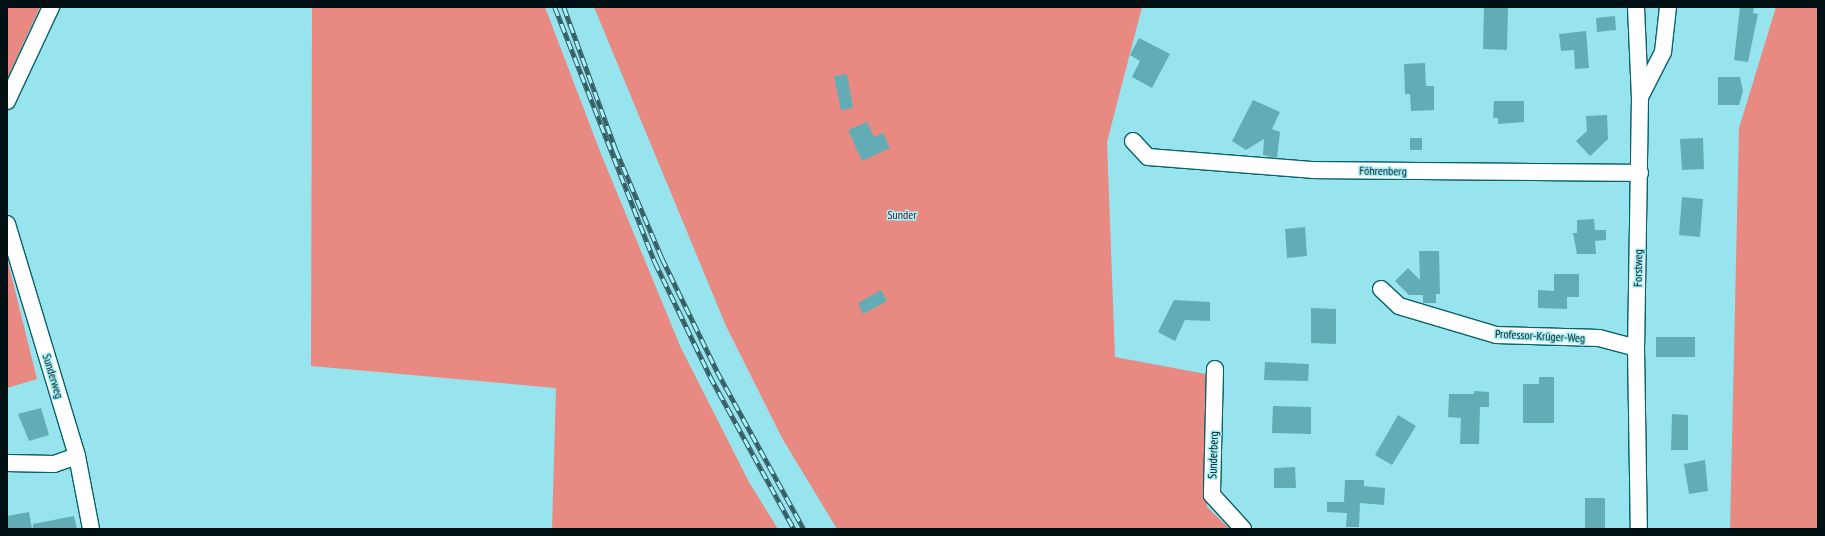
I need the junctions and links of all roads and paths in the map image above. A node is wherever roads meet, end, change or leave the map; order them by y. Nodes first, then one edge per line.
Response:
1 (51, 7) edge
2 (1636, 7) edge
3 (1668, 7) edge
4 (1640, 97) junction
5 (7, 101) edge
6 (1133, 142) dead end
7 (1640, 173) junction
8 (7, 224) edge
9 (1381, 289) dead end
10 (1636, 348) junction
11 (1215, 370) dead end
12 (77, 456) junction
13 (7, 463) edge
14 (92, 529) edge
15 (1243, 529) edge
16 (1639, 529) edge

1 - 5 street
2 - 4 street, Forstweg
3 - 4 street
4 - 7 street, Forstweg
6 - 7 street, Föhrenberg
7 - 10 street, Forstweg
8 - 12 street, Sunderweg
9 - 10 street, Professor-Krüger-Weg
10 - 16 street, Forstweg
11 - 15 street, Sunderberg
12 - 13 street
12 - 14 street, Sunderweg

